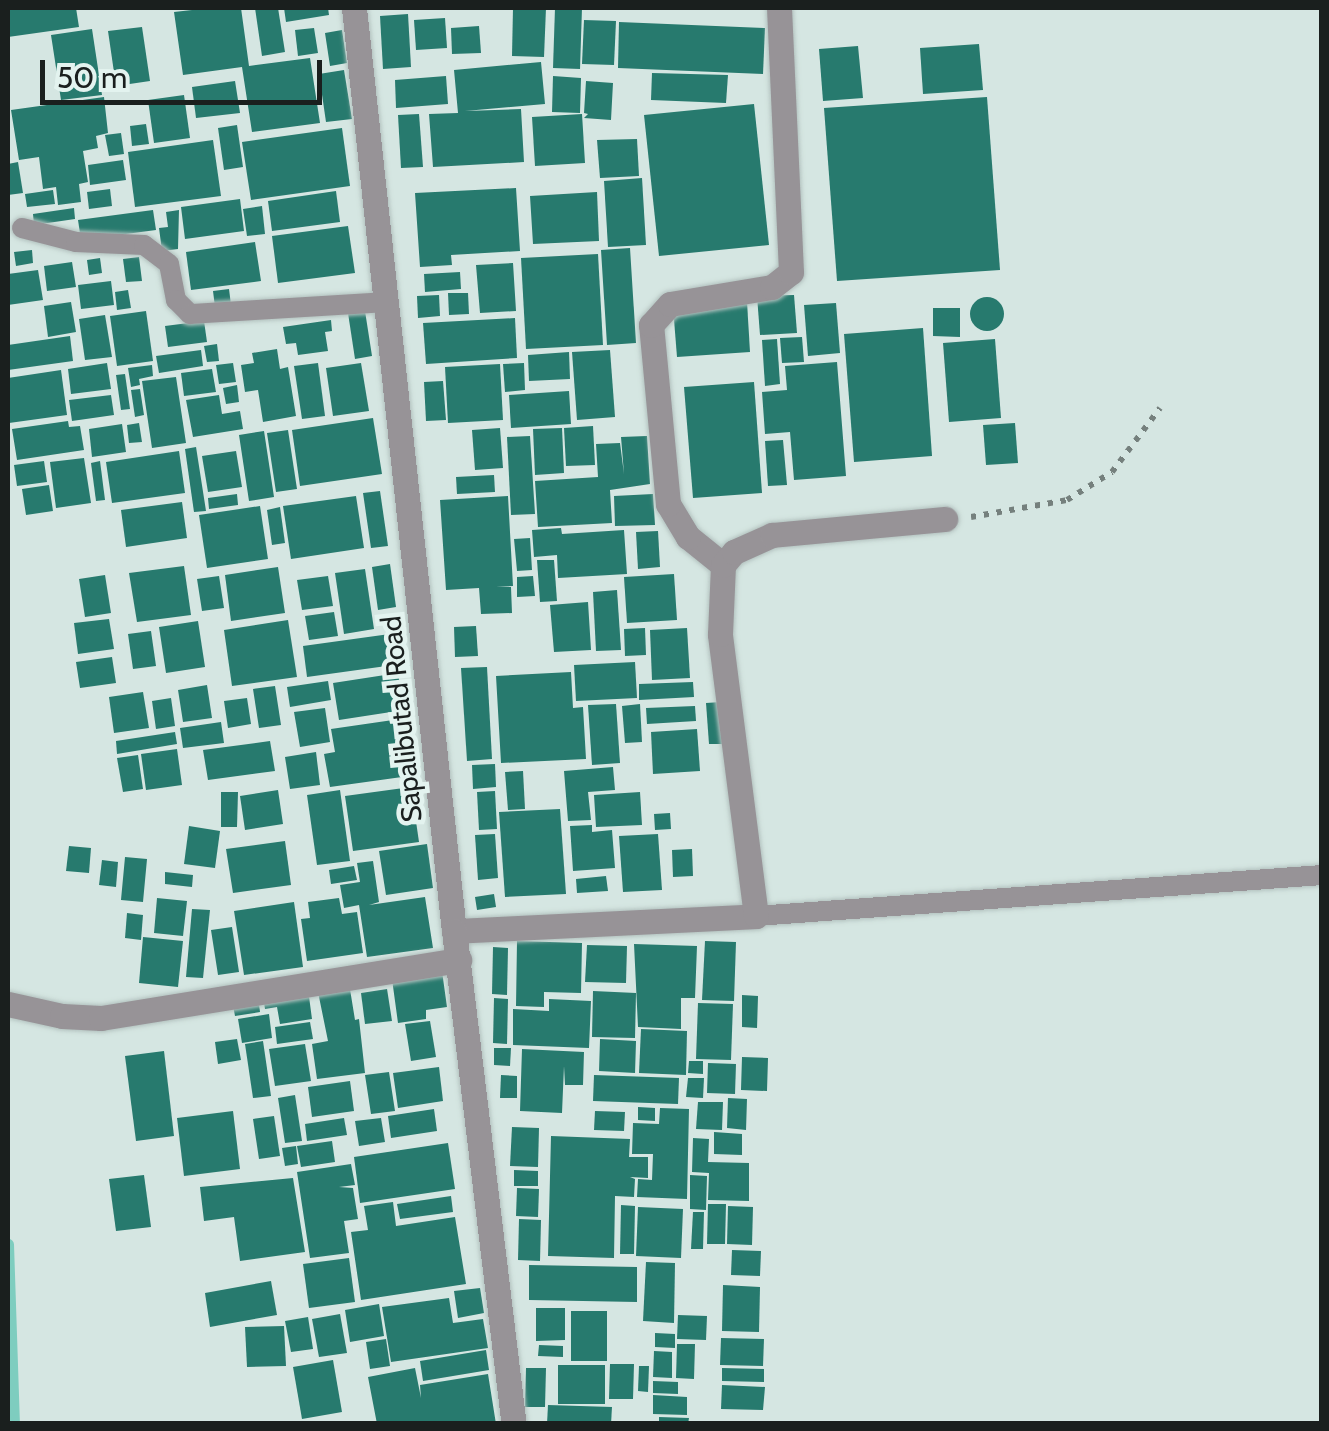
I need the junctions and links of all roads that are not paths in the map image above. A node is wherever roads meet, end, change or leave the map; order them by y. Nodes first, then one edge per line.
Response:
1 (354, 8) edge
2 (779, 8) edge
3 (22, 228) dead end
4 (386, 302) junction
5 (945, 519) road end
6 (723, 565) junction
7 (1322, 875) edge
8 (756, 916) junction
9 (454, 931) junction
10 (459, 960) junction
11 (12, 1005) edge
12 (514, 1424) edge

1 - 4 street, Sapalibutad Road
2 - 6 street
3 - 4 lane
4 - 9 street, Sapalibutad Road
5 - 6 street
6 - 8 street
7 - 8 lane
8 - 9 street
9 - 10 street, Sapalibutad Road
10 - 11 street
10 - 12 street, Sapalibutad Road

